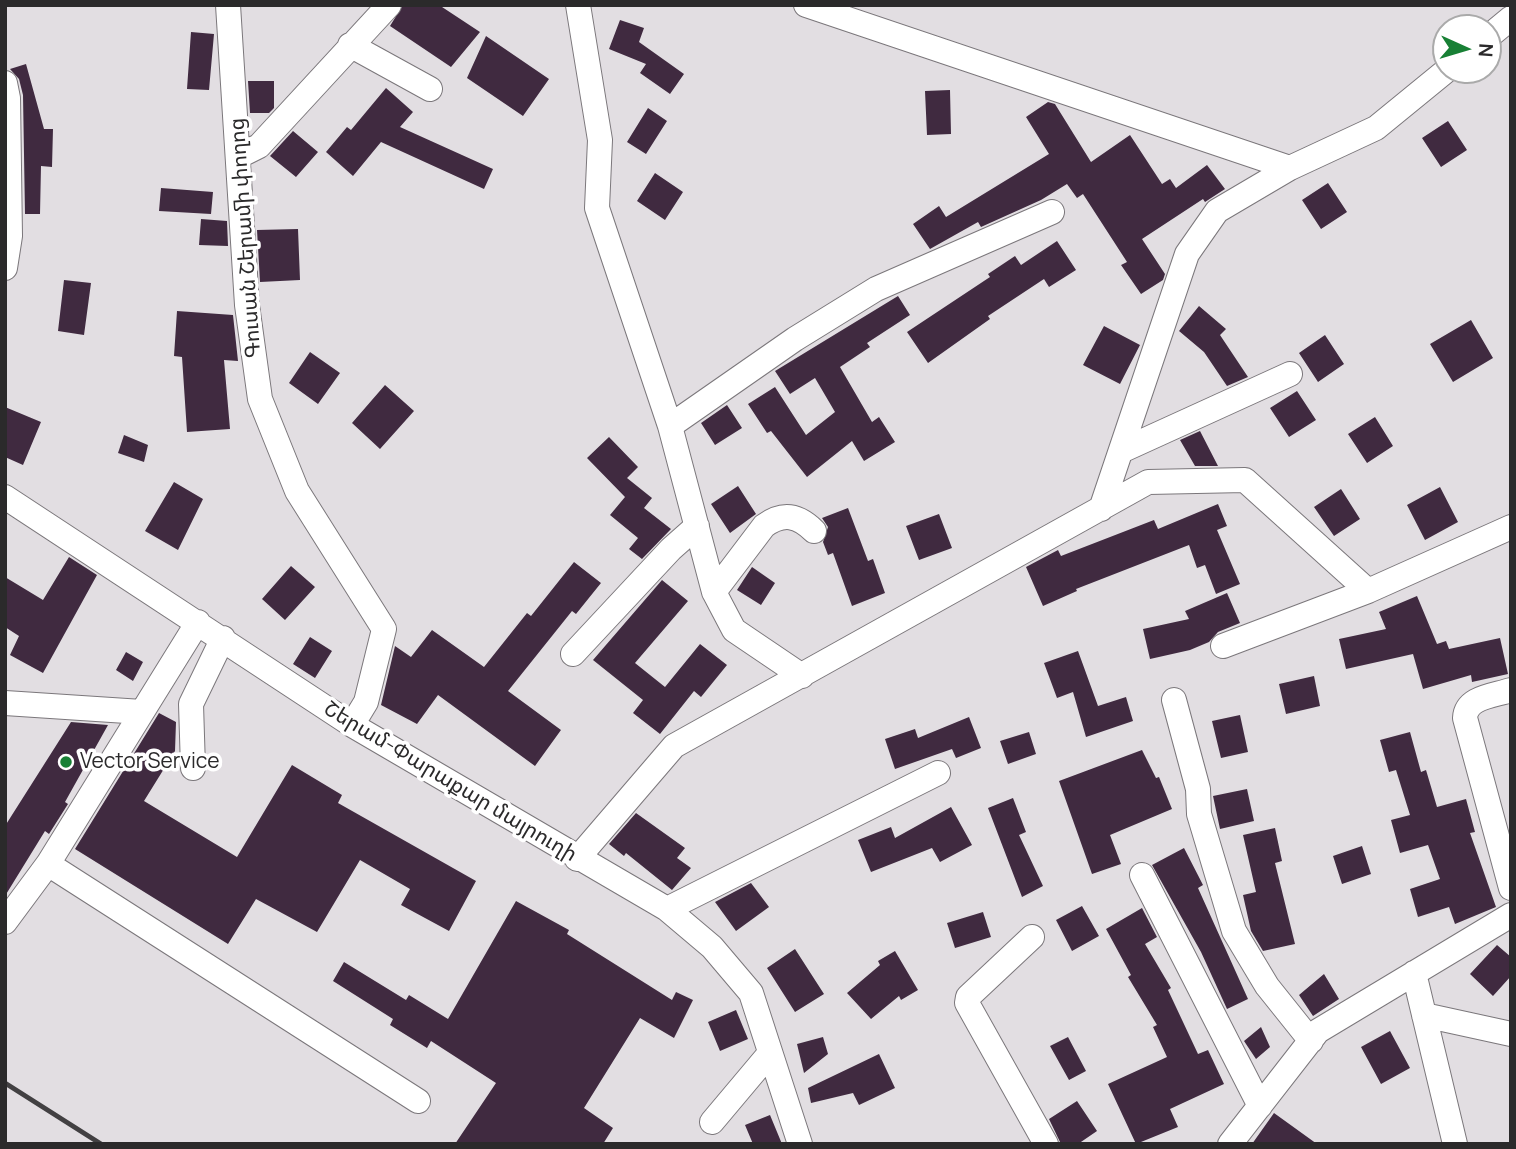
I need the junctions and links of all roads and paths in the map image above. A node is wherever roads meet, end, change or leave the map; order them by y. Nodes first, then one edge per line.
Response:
1 (228, 5) edge
2 (389, 5) edge
3 (578, 5) edge
4 (806, 5) edge
5 (350, 45) junction
6 (1432, 82) edge
7 (5, 83) edge
8 (430, 89) dead end
9 (239, 156) junction
10 (1290, 167) junction
11 (1052, 212) dead end
12 (5, 268) edge
13 (1290, 374) dead end
14 (670, 426) junction
15 (1121, 451) junction
16 (5, 497) edge
17 (1101, 509) junction
18 (697, 526) junction
19 (1511, 527) edge
20 (814, 531) dead end
21 (1368, 591) junction
22 (714, 592) junction
23 (198, 622) junction
24 (223, 638) junction
25 (1223, 646) dead end
26 (573, 654) dead end
27 (802, 676) junction
28 (1511, 690) edge
29 (1174, 700) dead end
30 (5, 704) edge
31 (142, 712) junction
32 (352, 725) junction
33 (193, 768) dead end
34 (938, 773) dead end
35 (577, 859) junction
36 (48, 864) junction
37 (1142, 875) dead end
38 (1511, 888) edge
39 (667, 909) junction
40 (1511, 915) edge
41 (5, 922) edge
42 (1032, 937) dead end
43 (1414, 973) junction
44 (1424, 1015) junction
45 (1511, 1034) edge
46 (1311, 1041) junction
47 (770, 1054) junction
48 (418, 1101) dead end
49 (1260, 1106) junction
50 (712, 1122) dead end
51 (800, 1144) edge
52 (1046, 1144) edge
53 (1230, 1144) edge
54 (1455, 1144) edge

1 - 9 street, Գուսան Շերամի փողոց
2 - 5 street
3 - 14 street
4 - 10 street
5 - 8 street
5 - 9 street
6 - 10 street
7 - 12 street
9 - 32 street, Գուսան Շերամի փողոց
10 - 15 street
11 - 14 street
13 - 15 street
14 - 18 street
15 - 17 street
16 - 23 street, Շերամ-Փարաքար մայրուղի
17 - 21 street
17 - 27 street
18 - 22 street
18 - 26 street
19 - 21 street
20 - 22 street
21 - 25 street
22 - 27 street
23 - 24 street, Շերամ-Փարաքար մայրուղի
23 - 31 street
24 - 32 street, Շերամ-Փարաքար մայրուղի
24 - 33 street
27 - 35 street
28 - 38 street
29 - 46 street
30 - 31 street
31 - 36 street
32 - 35 street, Շերամ-Փարաքար մայրուղի
34 - 39 street
35 - 39 street, Շերամ-Փարաքար մայրուղի
36 - 41 street
36 - 48 street
37 - 49 street
39 - 47 street, Շերամ-Փարաքար մայրուղի
40 - 43 street
42 - 52 street
43 - 44 street
43 - 46 street
44 - 45 street
44 - 54 street
46 - 49 street
47 - 50 street
47 - 51 street, Շերամ-Փարաքար մայրուղի
49 - 53 street

